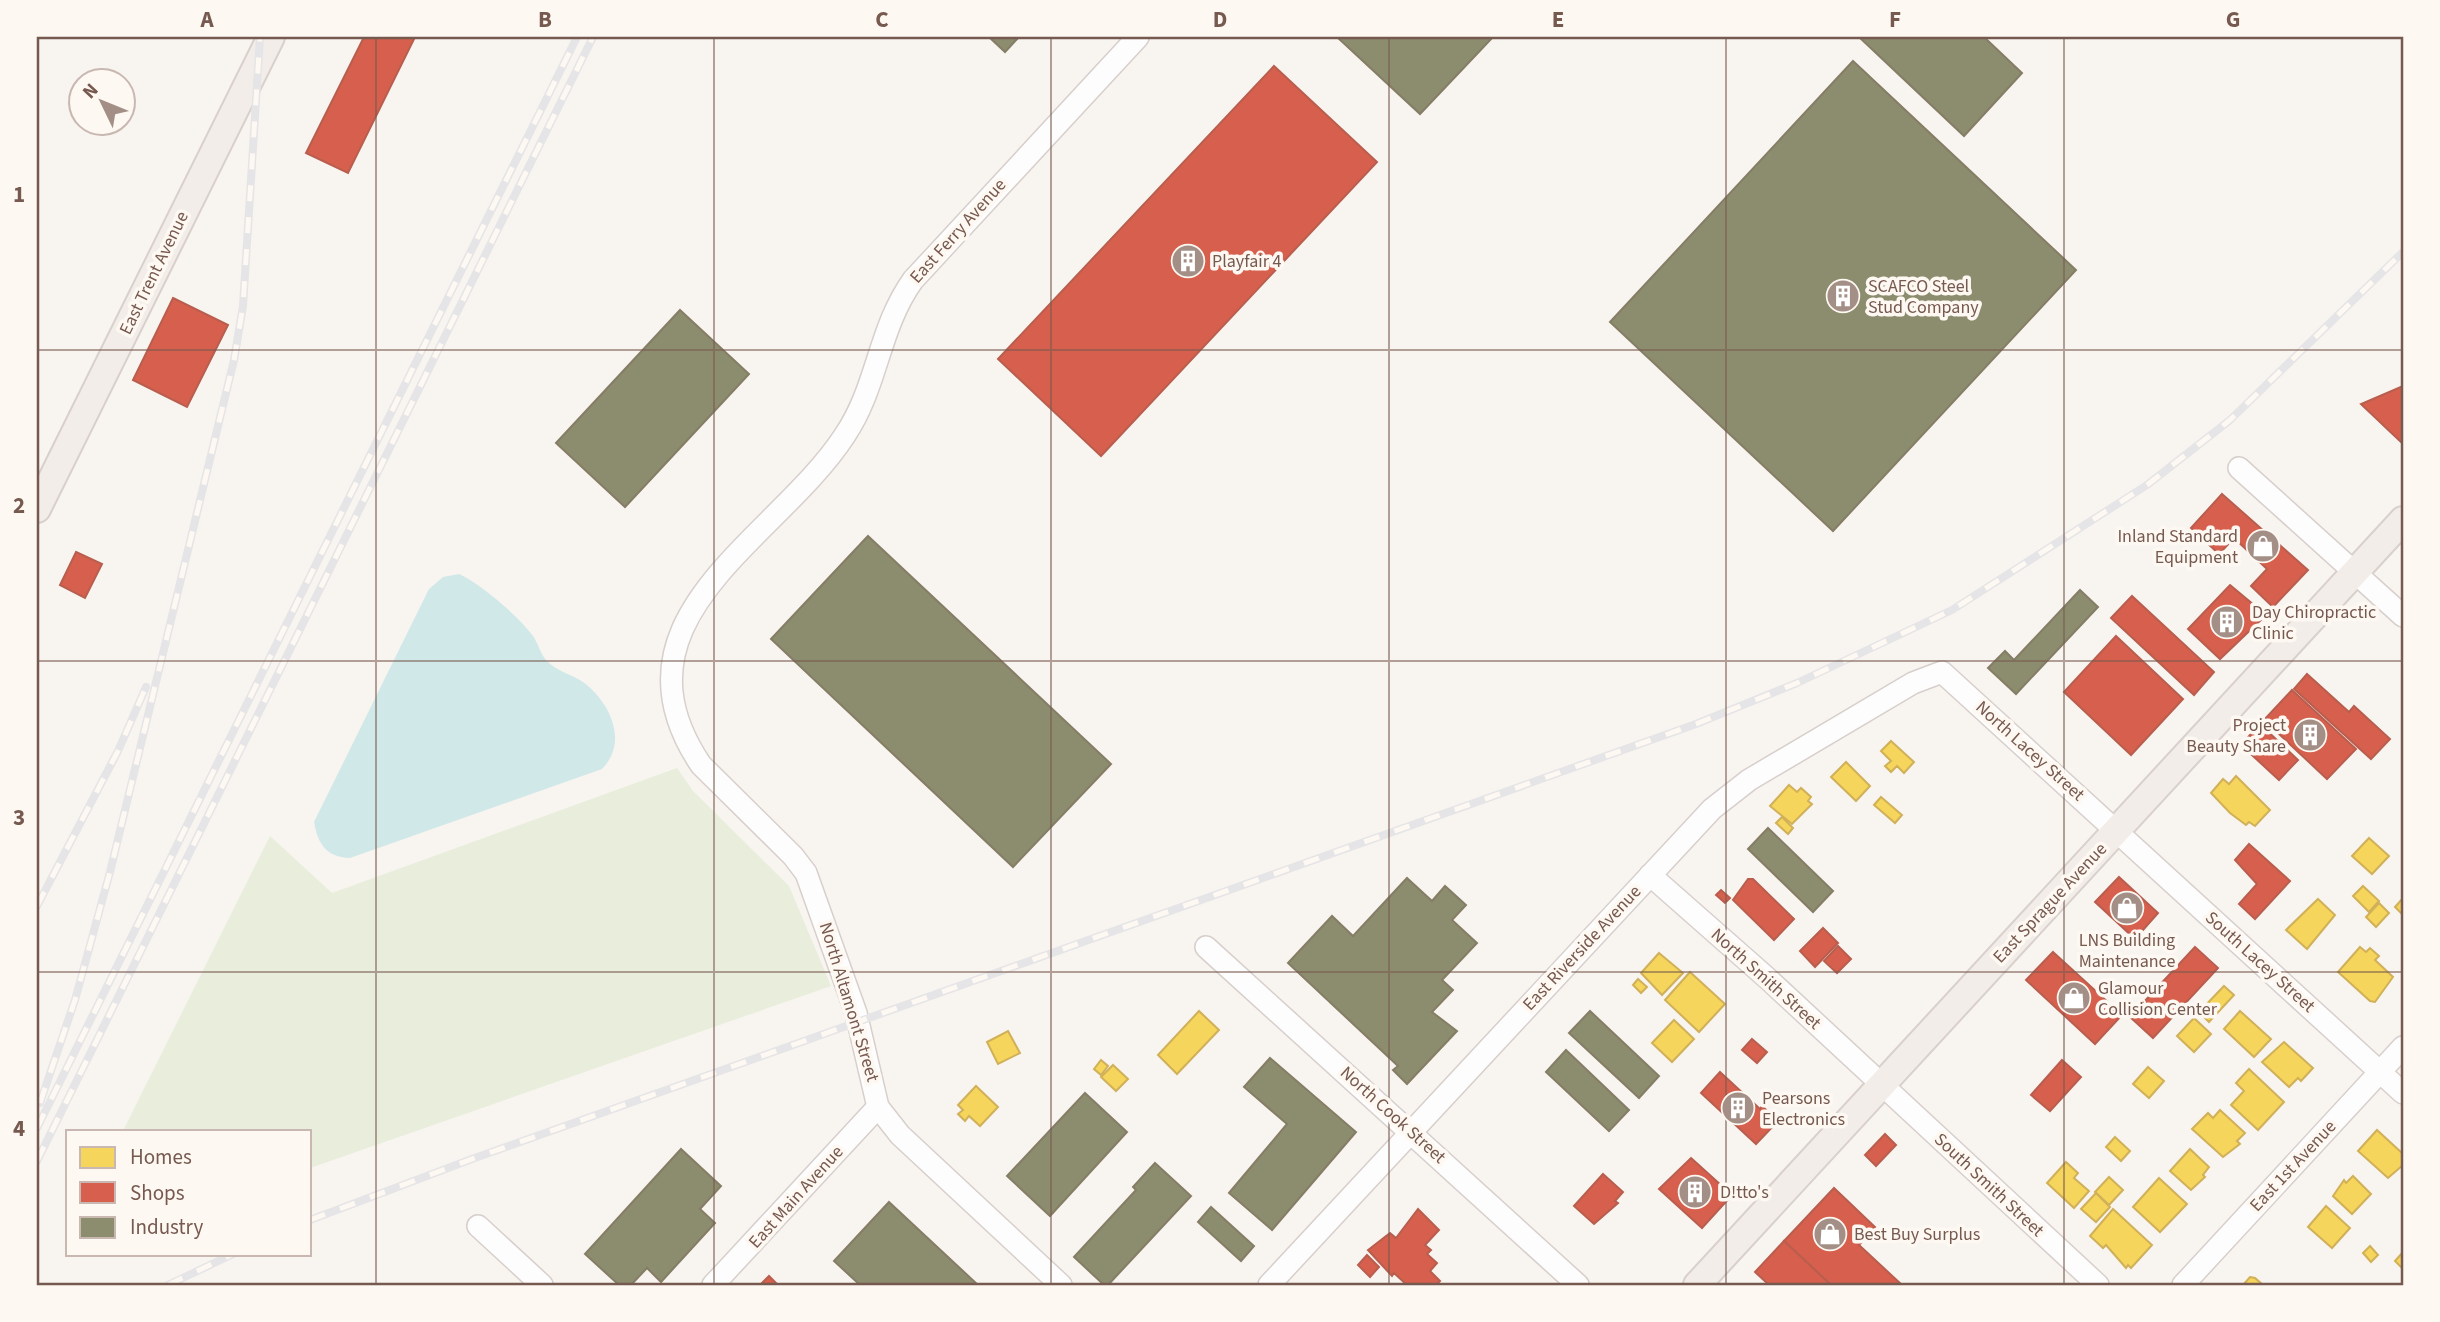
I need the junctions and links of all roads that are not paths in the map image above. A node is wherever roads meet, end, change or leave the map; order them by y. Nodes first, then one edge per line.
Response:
1 (271, 37) edge
2 (1138, 37) edge
3 (2239, 468) dead end
4 (37, 509) edge
5 (2403, 520) edge
6 (2356, 572) junction
7 (2403, 616) edge
8 (1942, 672) joint
9 (672, 694) joint
10 (2117, 831) junction
11 (1650, 875) junction
12 (1206, 947) dead end
13 (2403, 1047) edge
14 (2380, 1072) junction
15 (1881, 1086) junction
16 (2403, 1093) edge
17 (878, 1107) junction
18 (1412, 1132) junction
19 (478, 1226) dead end
20 (542, 1285) edge
21 (713, 1285) edge
22 (1061, 1285) edge
23 (1269, 1285) edge
24 (1578, 1285) edge
25 (1697, 1285) edge
26 (2098, 1285) edge
27 (2183, 1285) edge

1 - 4 main road, East Trent Avenue
2 - 9 street, East Ferry Avenue
3 - 6 street
5 - 6 main road, East Sprague Avenue
6 - 7 street
6 - 10 main road, East Sprague Avenue
8 - 10 street, North Lacey Street
8 - 11 street, East Riverside Avenue
9 - 17 street, North Altamont Street
10 - 14 street, South Lacey Street
10 - 15 main road, East Sprague Avenue
11 - 15 street, North Smith Street
11 - 18 street, East Riverside Avenue
12 - 18 street, North Cook Street
13 - 14 street, East 1st Avenue
14 - 16 street, South Lacey Street
14 - 27 street, East 1st Avenue
15 - 25 main road, East Sprague Avenue
15 - 26 street, South Smith Street
17 - 21 street, East Main Avenue
17 - 22 street, North Altamont Street
18 - 23 street, East Riverside Avenue
18 - 24 street, North Cook Street
19 - 20 street

